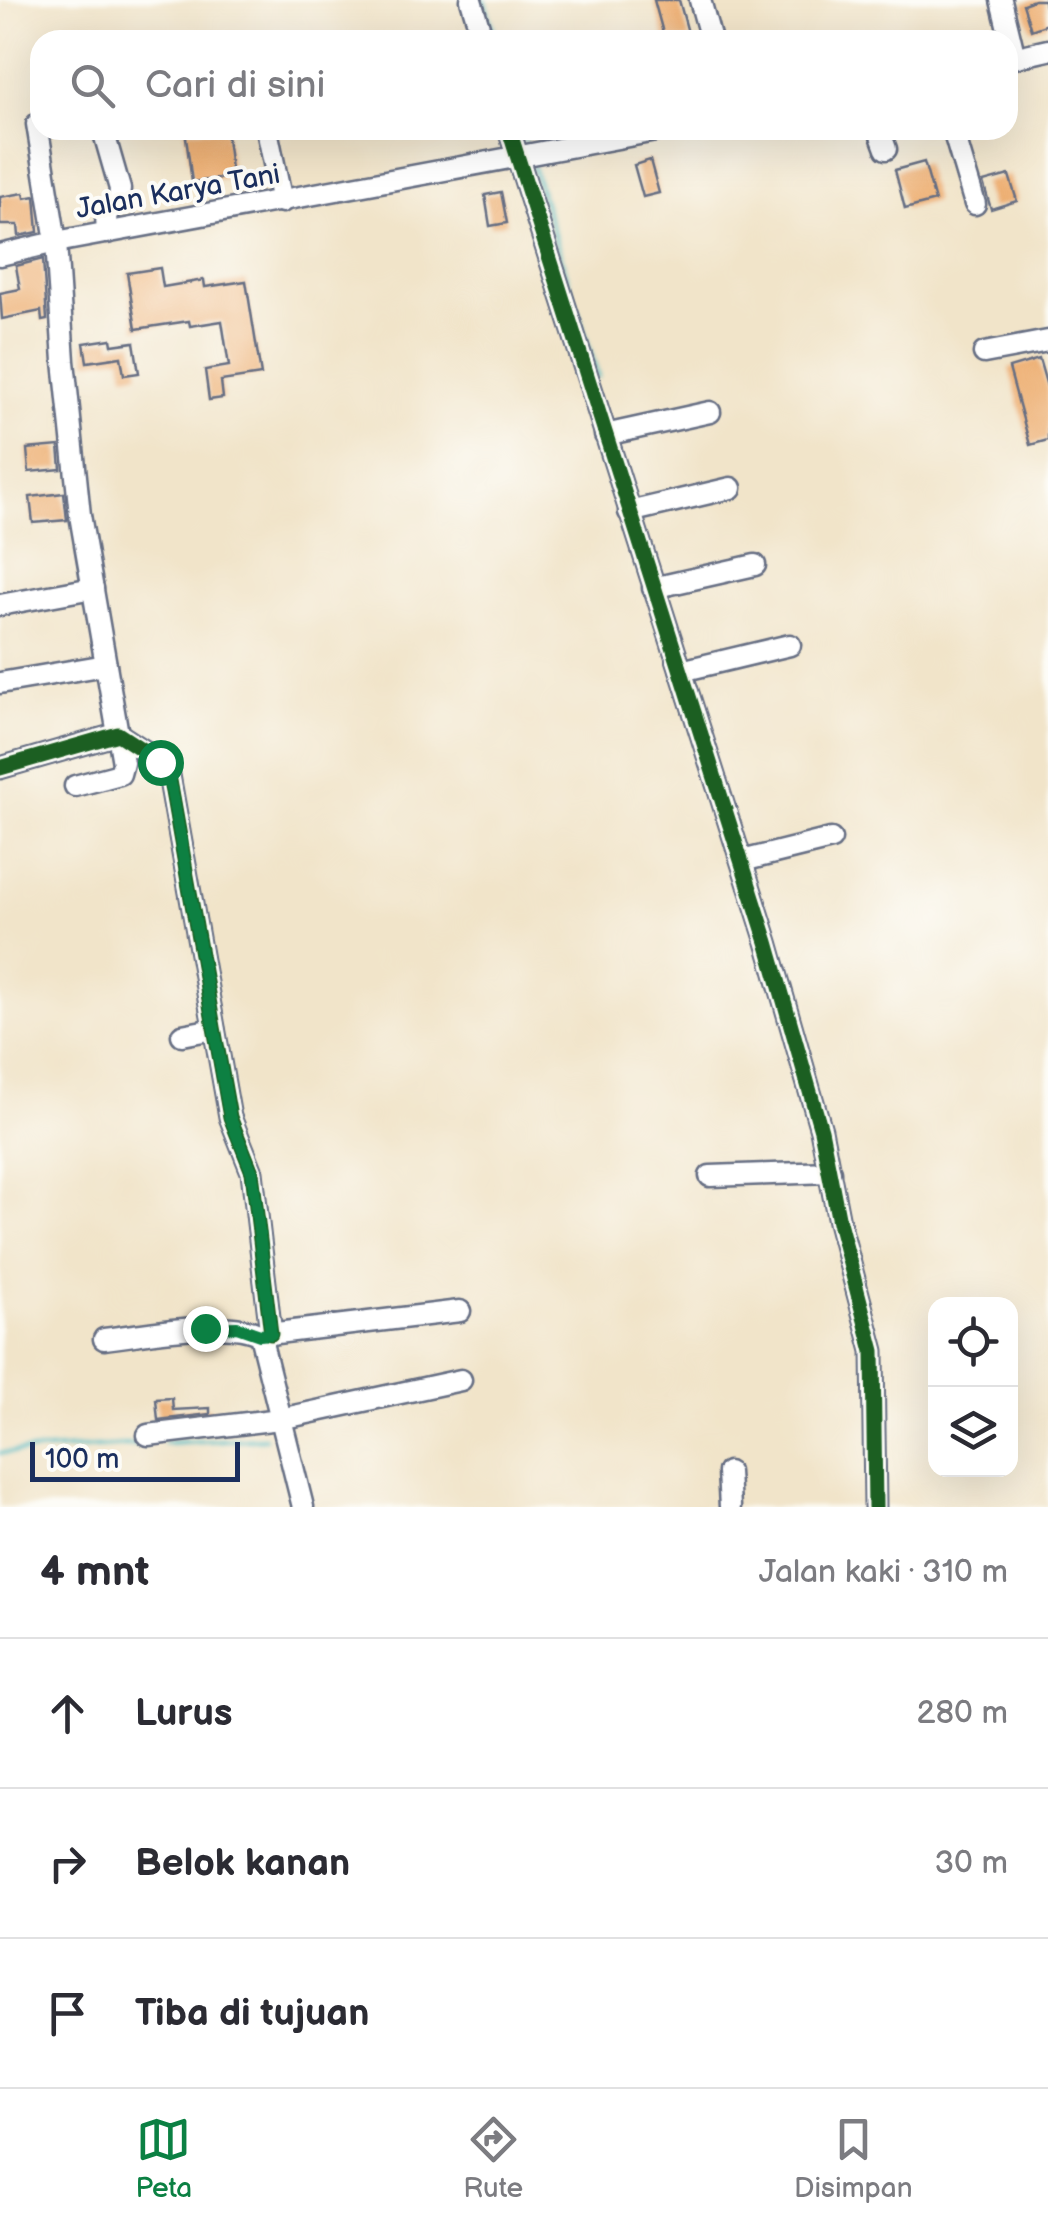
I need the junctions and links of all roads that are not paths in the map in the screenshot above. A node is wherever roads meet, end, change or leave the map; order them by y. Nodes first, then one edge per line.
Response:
1 (472, 0) edge
2 (700, 0) edge
3 (1001, 0) edge
4 (480, 30) edge
5 (708, 30) edge
6 (1006, 30) edge
7 (1048, 50) edge
8 (1018, 56) edge
9 (40, 140) edge
10 (106, 140) edge
11 (269, 140) edge
12 (512, 140) edge
13 (578, 140) edge
14 (957, 140) edge
15 (517, 158) junction
16 (282, 202) junction
17 (975, 204) dead end
18 (107, 233) junction
19 (56, 242) junction
20 (0, 256) edge
21 (1048, 340) edge
22 (984, 353) dead end
23 (710, 412) dead end
24 (605, 435) junction
25 (731, 488) dead end
26 (629, 512) junction
27 (755, 564) dead end
28 (93, 588) junction
29 (654, 588) junction
30 (0, 605) edge
31 (790, 646) dead end
32 (106, 665) junction
33 (681, 672) junction
34 (0, 684) edge
35 (118, 734) junction
36 (0, 768) edge
37 (75, 786) dead end
38 (831, 839) dead end
39 (742, 861) junction
40 (214, 1029) junction
41 (182, 1034) dead end
42 (830, 1172) junction
43 (710, 1176) dead end
44 (460, 1310) dead end
45 (266, 1334) junction
46 (104, 1340) dead end
47 (461, 1380) dead end
48 (280, 1419) junction
49 (148, 1436) dead end
50 (728, 1472) dead end
51 (303, 1507) edge
52 (730, 1507) edge
53 (875, 1507) edge

1 - 4 street
2 - 5 street
3 - 6 street
7 - 8 street
9 - 19 street
10 - 18 street
11 - 16 street
12 - 15 street
13 - 15 street, Jalan Karya Tani
14 - 17 street
15 - 16 street, Jalan Karya Tani
15 - 24 street
16 - 18 street, Jalan Karya Tani
18 - 19 street, Jalan Karya Tani
19 - 20 street, Jalan Karya Tani
19 - 28 street
21 - 22 street
23 - 24 street
24 - 26 street
25 - 26 street
26 - 29 street
27 - 29 street
28 - 30 street
28 - 32 street
29 - 33 street
31 - 33 street
32 - 34 street
32 - 35 street
33 - 39 street
35 - 36 street
35 - 37 street
35 - 40 street
38 - 39 street
39 - 42 street
40 - 41 street
40 - 45 street
42 - 43 street
42 - 53 street
44 - 45 street
45 - 46 street
45 - 48 street
47 - 48 street
48 - 49 street
48 - 51 street
50 - 52 street

